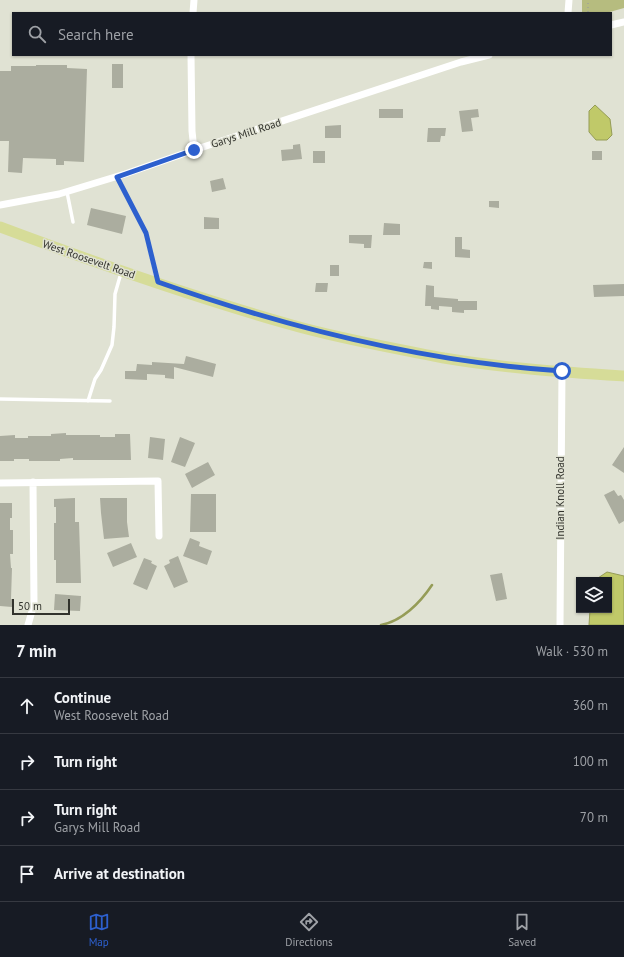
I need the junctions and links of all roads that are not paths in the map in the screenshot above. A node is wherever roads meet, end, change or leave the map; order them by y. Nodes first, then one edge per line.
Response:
1 (194, 0) edge
2 (569, 0) edge
3 (193, 12) edge
4 (568, 12) edge
5 (624, 22) edge
6 (612, 25) edge
7 (191, 56) edge
8 (486, 56) edge
9 (194, 150) junction
10 (117, 177) junction
11 (67, 192) junction
12 (0, 206) edge
13 (73, 222) dead end
14 (0, 227) edge
15 (122, 270) junction
16 (158, 282) junction
17 (562, 371) junction
18 (624, 376) edge
19 (0, 399) edge
20 (88, 401) junction
21 (110, 401) dead end
22 (33, 482) junction
23 (0, 483) edge
24 (159, 536) dead end
25 (28, 625) edge
26 (560, 625) edge

1 - 3 street
2 - 4 street
5 - 6 street
7 - 9 street
8 - 9 street, Garys Mill Road
9 - 10 street, Garys Mill Road
10 - 11 street, Garys Mill Road
10 - 16 lane
11 - 12 street, Garys Mill Road
11 - 13 lane
14 - 15 main road, West Roosevelt Road
15 - 16 main road, West Roosevelt Road
15 - 20 lane
16 - 17 main road, West Roosevelt Road
17 - 18 main road, West Roosevelt Road
17 - 26 street, Indian Knoll Road
19 - 20 lane
20 - 21 lane
22 - 23 street
22 - 24 street
22 - 25 street

